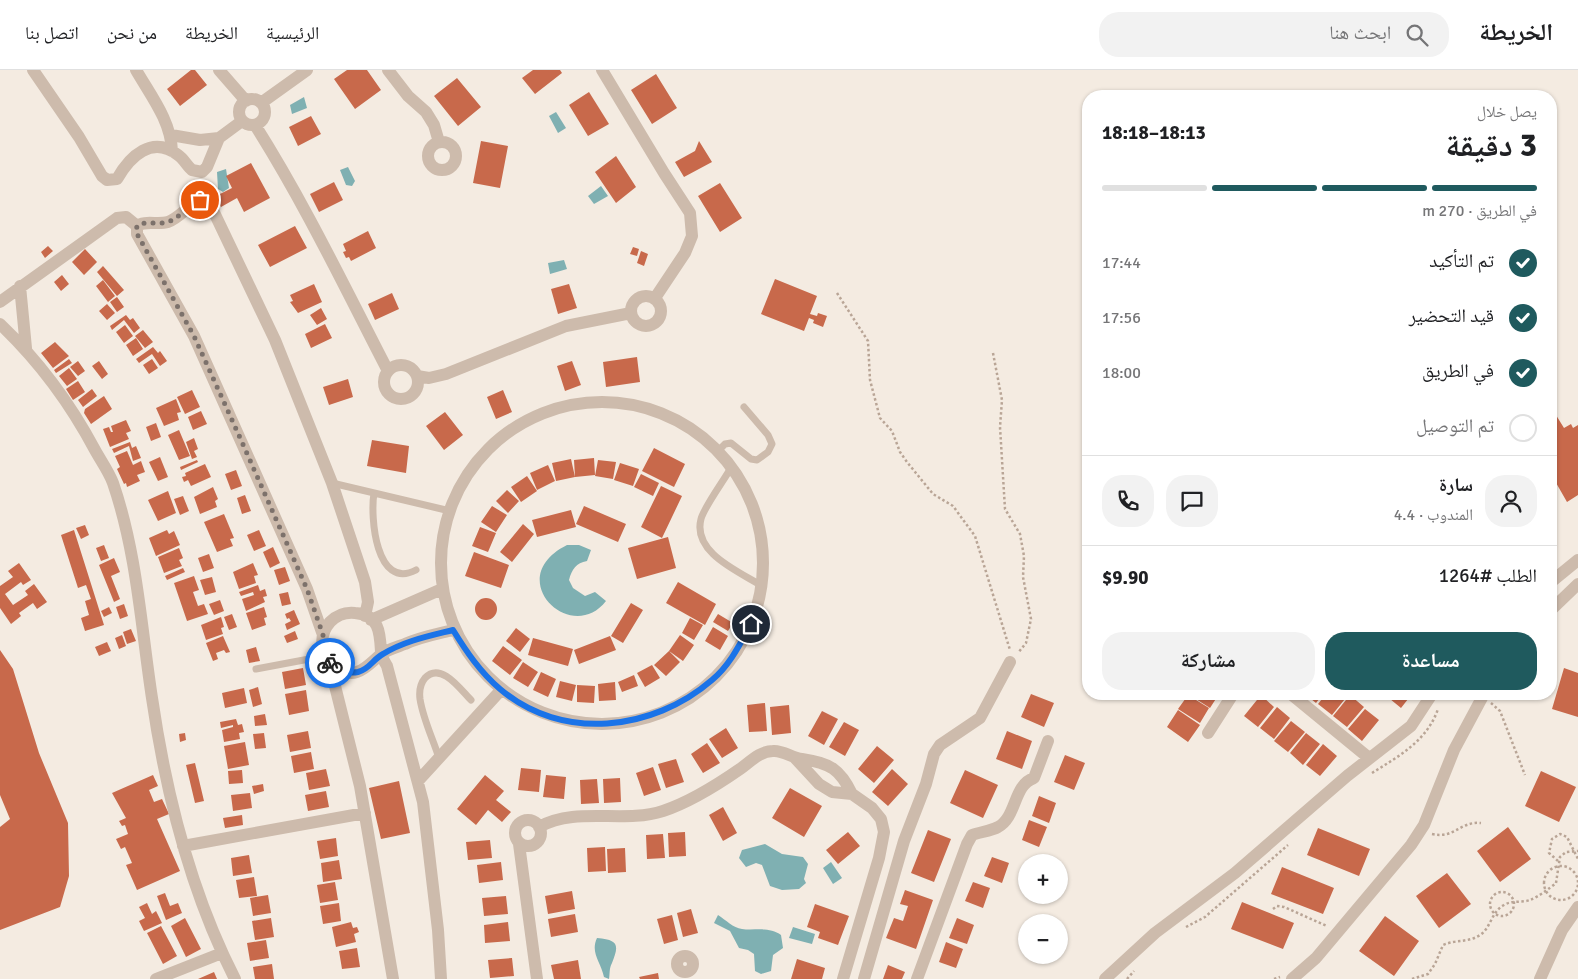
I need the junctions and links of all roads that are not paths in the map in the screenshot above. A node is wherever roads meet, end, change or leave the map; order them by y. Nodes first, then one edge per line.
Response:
1 (34, 70) edge
2 (136, 70) edge
3 (219, 70) edge
4 (307, 70) edge
5 (388, 70) edge
6 (602, 70) edge
7 (246, 101) junction
8 (261, 103) junction
9 (242, 121) junction
10 (255, 125) junction
11 (171, 135) junction
12 (219, 138) junction
13 (439, 142) dead end
14 (172, 151) junction
15 (137, 226) junction
16 (20, 286) junction
17 (655, 298) junction
18 (0, 302) edge
19 (631, 313) junction
20 (0, 324) edge
21 (26, 348) junction
22 (388, 371) junction
23 (417, 376) junction
24 (744, 407) dead end
25 (718, 451) junction
26 (732, 466) junction
27 (332, 483) junction
28 (374, 493) junction
29 (450, 512) junction
30 (1578, 560) edge
31 (416, 570) dead end
32 (1557, 577) edge
33 (1578, 584) edge
34 (762, 586) junction
35 (442, 589) junction
36 (1557, 604) edge
37 (368, 618) junction
38 (453, 630) junction
39 (323, 635) junction
40 (381, 655) junction
41 (327, 659) junction
42 (1010, 662) road end
43 (256, 669) dead end
44 (501, 690) junction
45 (471, 700) dead end
46 (1229, 700) edge
47 (1298, 700) edge
48 (1428, 700) edge
49 (1481, 700) edge
50 (1208, 733) dead end
51 (1048, 741) dead end
52 (440, 758) junction
53 (794, 758) junction
54 (1369, 758) junction
55 (418, 781) junction
56 (852, 794) junction
57 (365, 813) junction
58 (539, 827) junction
59 (519, 844) junction
60 (183, 846) junction
61 (1578, 907) edge
62 (222, 953) junction
63 (1286, 978) edge
64 (156, 979) edge
65 (235, 979) edge
66 (393, 979) edge
67 (441, 979) edge
68 (538, 979) edge
69 (842, 979) edge
70 (864, 979) edge
71 (917, 979) edge
72 (1106, 979) edge
73 (1540, 979) edge

1 - 14 street
2 - 11 street
3 - 7 street
4 - 8 street
5 - 13 street
6 - 17 street
7 - 8 street
7 - 9 street
8 - 10 street
9 - 10 street
9 - 12 street
10 - 22 street
11 - 12 street
11 - 14 street
12 - 14 street
15 - 16 street
15 - 27 street
15 - 39 street
16 - 18 street
16 - 21 street
17 - 19 street
17 - 19 street
19 - 23 street
20 - 21 street
21 - 60 street
22 - 23 street
22 - 23 street
24 - 25 lane
25 - 26 street
25 - 29 street
26 - 34 street
26 - 34 lane
27 - 28 lane
27 - 37 street
28 - 29 lane
28 - 31 lane
29 - 35 street
30 - 32 street
33 - 36 street
34 - 44 street
35 - 37 street
35 - 38 street
37 - 39 street
37 - 40 street
38 - 40 street
38 - 44 street
39 - 41 street
40 - 41 street
40 - 55 street
41 - 43 lane
41 - 57 street
42 - 70 street
44 - 52 street
45 - 52 lane
46 - 50 street
47 - 54 street
48 - 54 street
49 - 63 street
51 - 71 street
52 - 55 street
53 - 56 street
53 - 56 street
53 - 58 street
54 - 72 street
55 - 67 street
56 - 69 street
57 - 60 street
57 - 66 street
58 - 59 street
58 - 59 street
59 - 68 street
60 - 62 street
61 - 73 street
62 - 64 street
62 - 65 street

